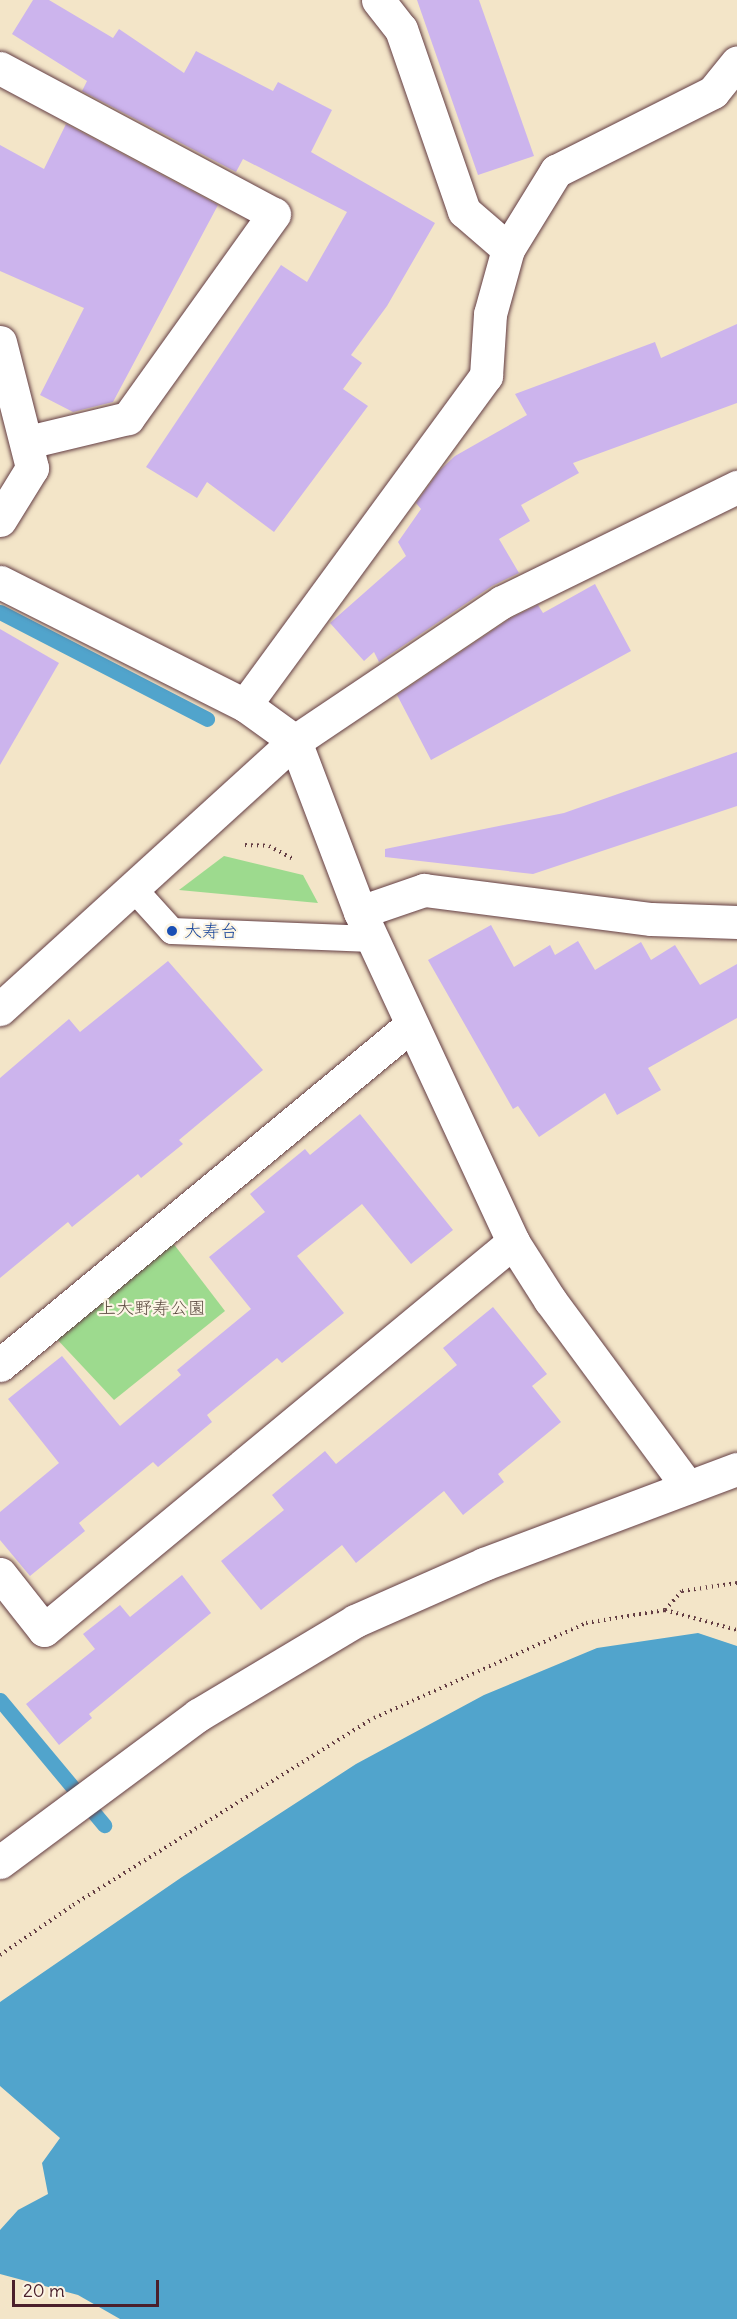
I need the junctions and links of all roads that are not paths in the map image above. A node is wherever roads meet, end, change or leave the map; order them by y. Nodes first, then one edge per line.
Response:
1 (378, 0) edge
2 (737, 62) edge
3 (0, 68) edge
4 (508, 249) junction
5 (0, 342) edge
6 (28, 442) junction
7 (737, 487) edge
8 (0, 520) edge
9 (0, 582) edge
10 (245, 705) junction
11 (296, 741) junction
12 (133, 888) junction
13 (737, 922) edge
14 (366, 925) junction
15 (0, 1009) edge
16 (410, 1026) junction
17 (513, 1242) junction
18 (0, 1365) edge
19 (737, 1469) edge
20 (688, 1487) junction
21 (0, 1574) edge
22 (0, 1862) edge

1 - 4 street
2 - 4 street
3 - 6 street
4 - 10 street
5 - 6 street
6 - 8 street
7 - 11 street
9 - 10 street
10 - 11 street
11 - 12 street
11 - 14 street
12 - 14 lane
12 - 15 street
13 - 14 street
14 - 16 street
16 - 17 street
16 - 18 street
17 - 20 street
17 - 21 street
19 - 20 street
20 - 22 street

